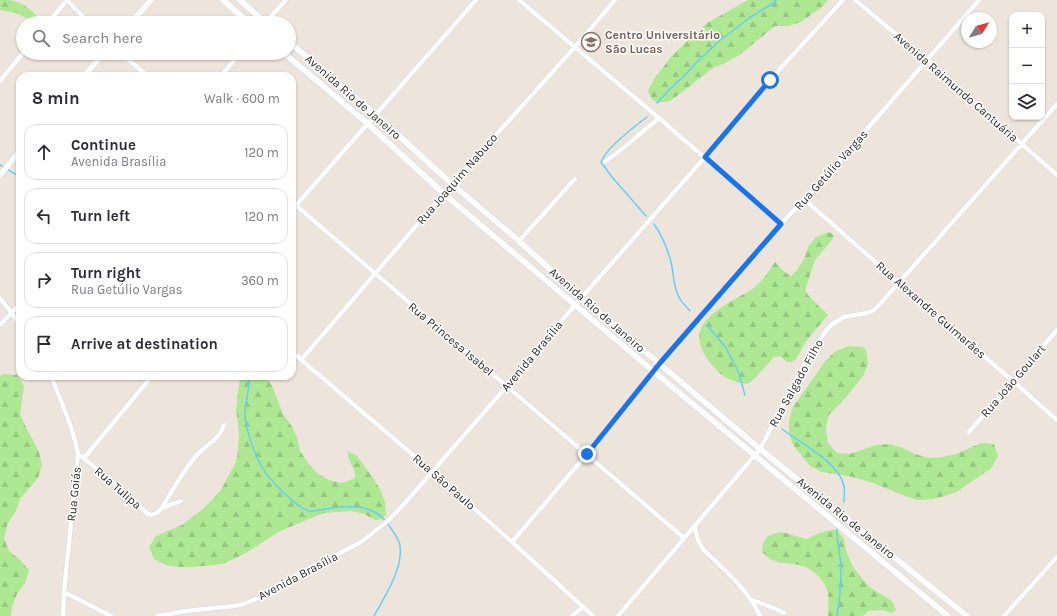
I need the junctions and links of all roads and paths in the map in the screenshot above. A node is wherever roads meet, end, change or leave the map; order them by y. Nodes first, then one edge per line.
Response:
1 (67, 0) edge
2 (151, 0) edge
3 (223, 0) edge
4 (240, 0) edge
5 (286, 0) edge
6 (476, 0) edge
7 (519, 0) edge
8 (615, 0) edge
9 (843, 0) edge
10 (855, 0) edge
11 (979, 0) edge
12 (54, 16) edge
13 (82, 16) edge
14 (137, 16) edge
15 (241, 16) edge
16 (258, 16) edge
17 (272, 16) edge
18 (575, 47) junction
19 (296, 48) edge
20 (17, 60) edge
21 (98, 60) edge
22 (129, 60) edge
23 (235, 60) edge
24 (292, 60) edge
25 (927, 60) junction
26 (87, 72) edge
27 (143, 72) edge
28 (225, 72) edge
29 (0, 81) edge
30 (1057, 104) edge
31 (376, 115) junction
32 (659, 118) junction
33 (368, 124) junction
34 (1022, 144) junction
35 (16, 156) edge
36 (705, 157) junction
37 (605, 162) dead end
38 (1, 174) edge
39 (1057, 175) edge
40 (575, 179) dead end
41 (452, 184) junction
42 (444, 194) junction
43 (805, 200) junction
44 (296, 202) edge
45 (296, 206) edge
46 (781, 224) junction
47 (519, 241) junction
48 (375, 274) junction
49 (899, 282) junction
50 (0, 298) edge
51 (582, 298) junction
52 (575, 305) junction
53 (16, 308) edge
54 (12, 313) junction
55 (16, 318) edge
56 (0, 325) edge
57 (1057, 330) edge
58 (296, 356) edge
59 (301, 360) junction
60 (660, 363) junction
61 (653, 371) junction
62 (53, 380) edge
63 (149, 380) edge
64 (1013, 381) junction
65 (507, 386) junction
66 (1057, 420) edge
67 (224, 425) dead end
68 (969, 432) dead end
69 (760, 449) junction
70 (78, 454) junction
71 (587, 454) junction
72 (755, 455) junction
73 (84, 458) junction
74 (433, 472) junction
75 (181, 501) dead end
76 (162, 508) junction
77 (695, 526) junction
78 (684, 538) junction
79 (512, 542) junction
80 (1057, 557) edge
81 (64, 592) junction
82 (750, 599) junction
83 (583, 607) junction
84 (784, 613) dead end
85 (63, 616) edge
86 (111, 616) edge
87 (158, 616) edge
88 (572, 616) edge
89 (593, 616) edge
90 (618, 616) edge
91 (760, 616) edge
92 (948, 616) edge
93 (967, 616) edge
94 (1004, 616) edge

1 - 12 street
1 - 13 street
2 - 14 street
3 - 15 main road
4 - 16 main road
5 - 17 street
6 - 31 street
7 - 18 street
8 - 18 street, Rua Joaquim Nabuco
9 - 36 street, Avenida Brasília
10 - 25 street, Avenida Raimundo Cantuária
11 - 25 street, Rua Getúlio Vargas
18 - 32 street
18 - 41 street, Rua Joaquim Nabuco
19 - 31 main road, Avenida Rio de Janeiro
20 - 29 street
21 - 26 street
22 - 27 street
23 - 28 street
24 - 33 main road, Avenida Rio de Janeiro
25 - 34 street, Avenida Raimundo Cantuária
25 - 43 street, Rua Getúlio Vargas
30 - 34 street, Rua Salgado Filho
31 - 33 street
31 - 41 main road, Avenida Rio de Janeiro
32 - 36 street
32 - 37 street
33 - 42 main road, Avenida Rio de Janeiro
33 - 44 street
34 - 39 street, Avenida Raimundo Cantuária
34 - 49 street, Rua Salgado Filho
35 - 38 street
36 - 46 street
36 - 51 street, Avenida Brasília
40 - 47 street
41 - 42 street, Rua Joaquim Nabuco
41 - 47 main road, Avenida Rio de Janeiro
42 - 48 street, Rua Joaquim Nabuco
42 - 52 main road, Avenida Rio de Janeiro
43 - 46 street, Rua Getúlio Vargas
43 - 49 street, Rua Alexandre Guimarães
45 - 48 street, Rua Princesa Isabel
46 - 60 street, Rua Getúlio Vargas
47 - 51 main road, Avenida Rio de Janeiro
48 - 59 street, Rua Joaquim Nabuco
48 - 65 street, Rua Princesa Isabel
49 - 64 street, Rua Alexandre Guimarães
49 - 69 street, Rua Salgado Filho
50 - 54 street
51 - 52 street, Avenida Brasília
51 - 60 main road, Avenida Rio de Janeiro
52 - 61 main road, Avenida Rio de Janeiro
52 - 65 street, Avenida Brasília
53 - 54 street
54 - 55 street
54 - 56 street
57 - 64 street, Rua João Goulart
58 - 59 street, Rua São Paulo
59 - 74 street, Rua São Paulo
60 - 61 street, Rua Getúlio Vargas
60 - 69 main road, Avenida Rio de Janeiro
61 - 71 street, Rua Getúlio Vargas
61 - 72 main road, Avenida Rio de Janeiro
62 - 70 street, Rua Goiás
63 - 73 street
64 - 66 street, Rua Alexandre Guimarães
64 - 68 street, Rua João Goulart
65 - 71 street, Rua Princesa Isabel
65 - 74 street, Avenida Brasília
67 - 76 street
69 - 72 street, Rua Salgado Filho
69 - 93 main road, Avenida Rio de Janeiro
70 - 73 street, Rua Tulipa
70 - 81 street, Rua Goiás
71 - 78 street, Rua Princesa Isabel
71 - 79 street, Rua Getúlio Vargas
72 - 77 street, Rua Salgado Filho
72 - 92 main road, Avenida Rio de Janeiro
73 - 76 street, Rua Tulipa
74 - 79 street, Rua São Paulo
74 - 87 street, Avenida Brasília
75 - 76 street, Rua Tulipa
77 - 78 street, Rua Salgado Filho
77 - 82 street
78 - 90 street, Rua Salgado Filho
79 - 83 street, Rua São Paulo
80 - 94 street
81 - 85 street, Rua Goiás
81 - 86 street
82 - 84 street
82 - 91 street
83 - 88 street
83 - 89 street, Rua São Paulo

